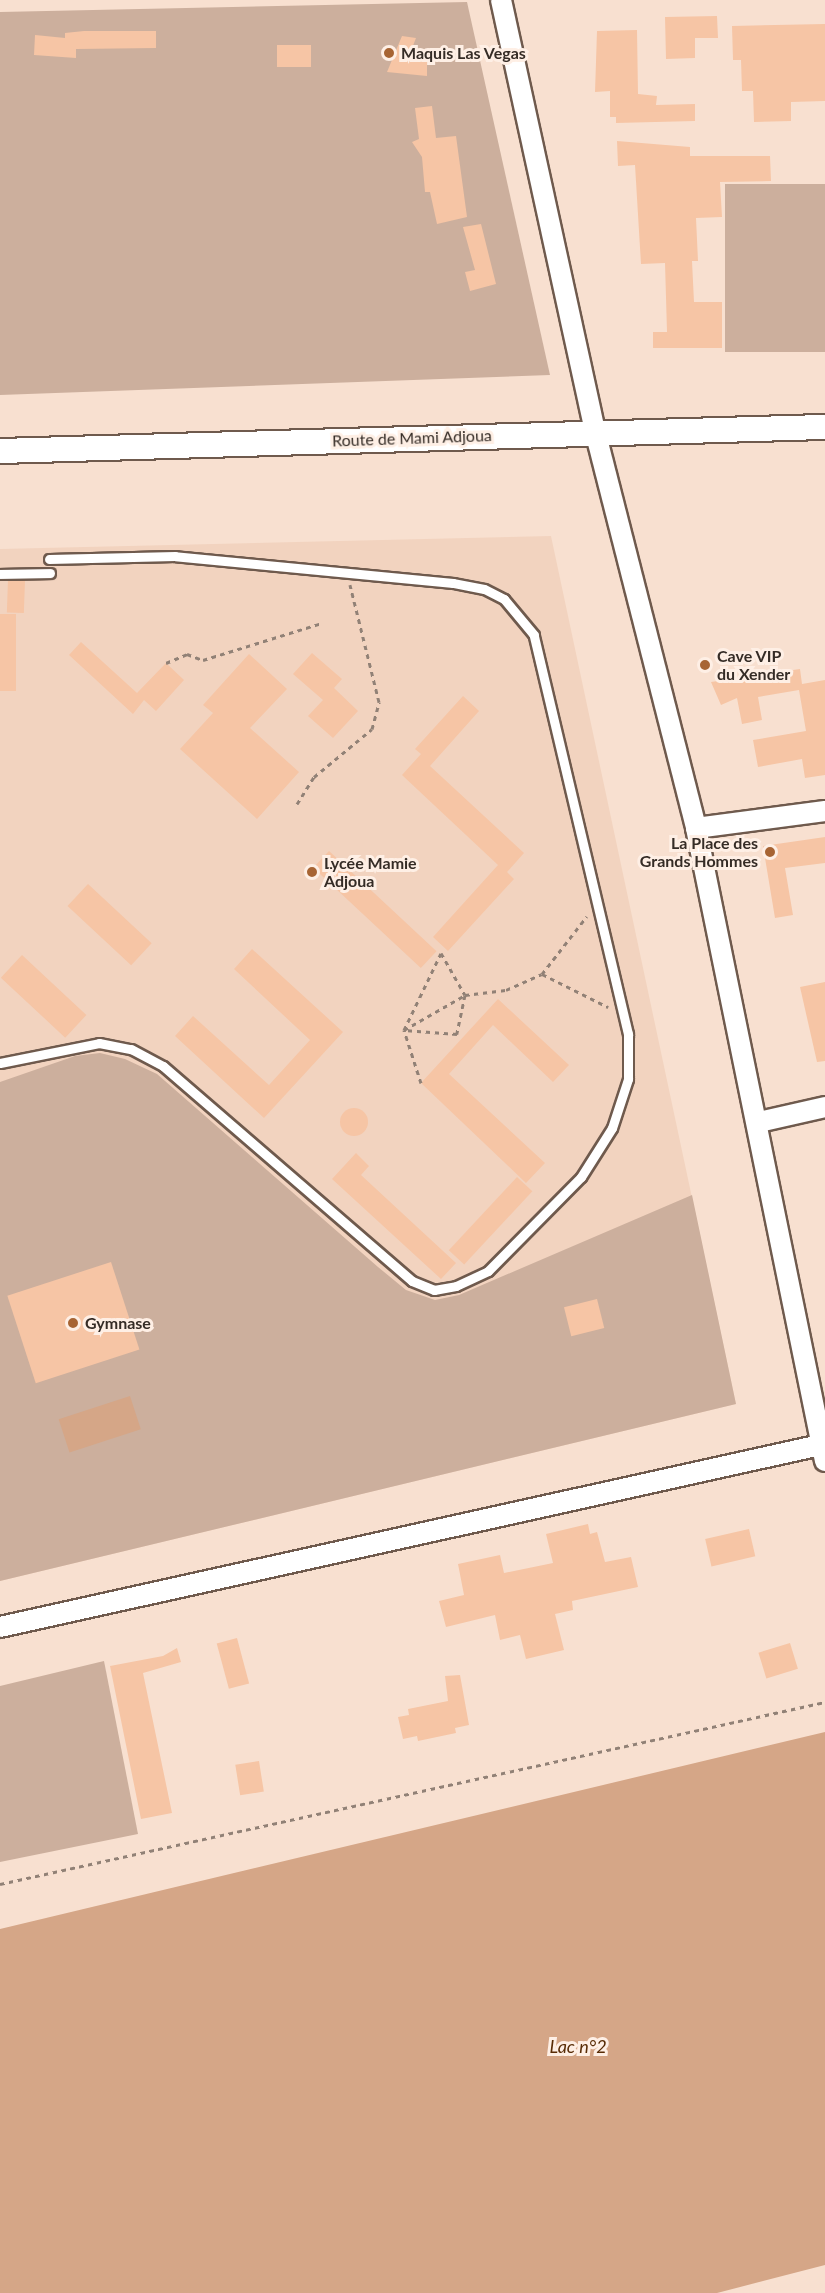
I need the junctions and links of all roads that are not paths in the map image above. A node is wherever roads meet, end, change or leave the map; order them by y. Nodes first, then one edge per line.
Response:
1 (501, 0) edge
2 (825, 427) edge
3 (595, 431) junction
4 (0, 451) edge
5 (49, 559) dead end
6 (50, 573) dead end
7 (0, 574) edge
8 (825, 811) edge
9 (696, 828) junction
10 (0, 1063) edge
11 (825, 1107) edge
12 (759, 1122) junction
13 (824, 1450) edge
14 (0, 1627) edge

1 - 3 street
2 - 3 street, Route de Mami Adjoua
3 - 4 street, Route de Mami Adjoua
3 - 9 street
5 - 10 lane
6 - 7 lane
8 - 9 street
9 - 12 street
11 - 12 street
12 - 13 street
13 - 14 street

